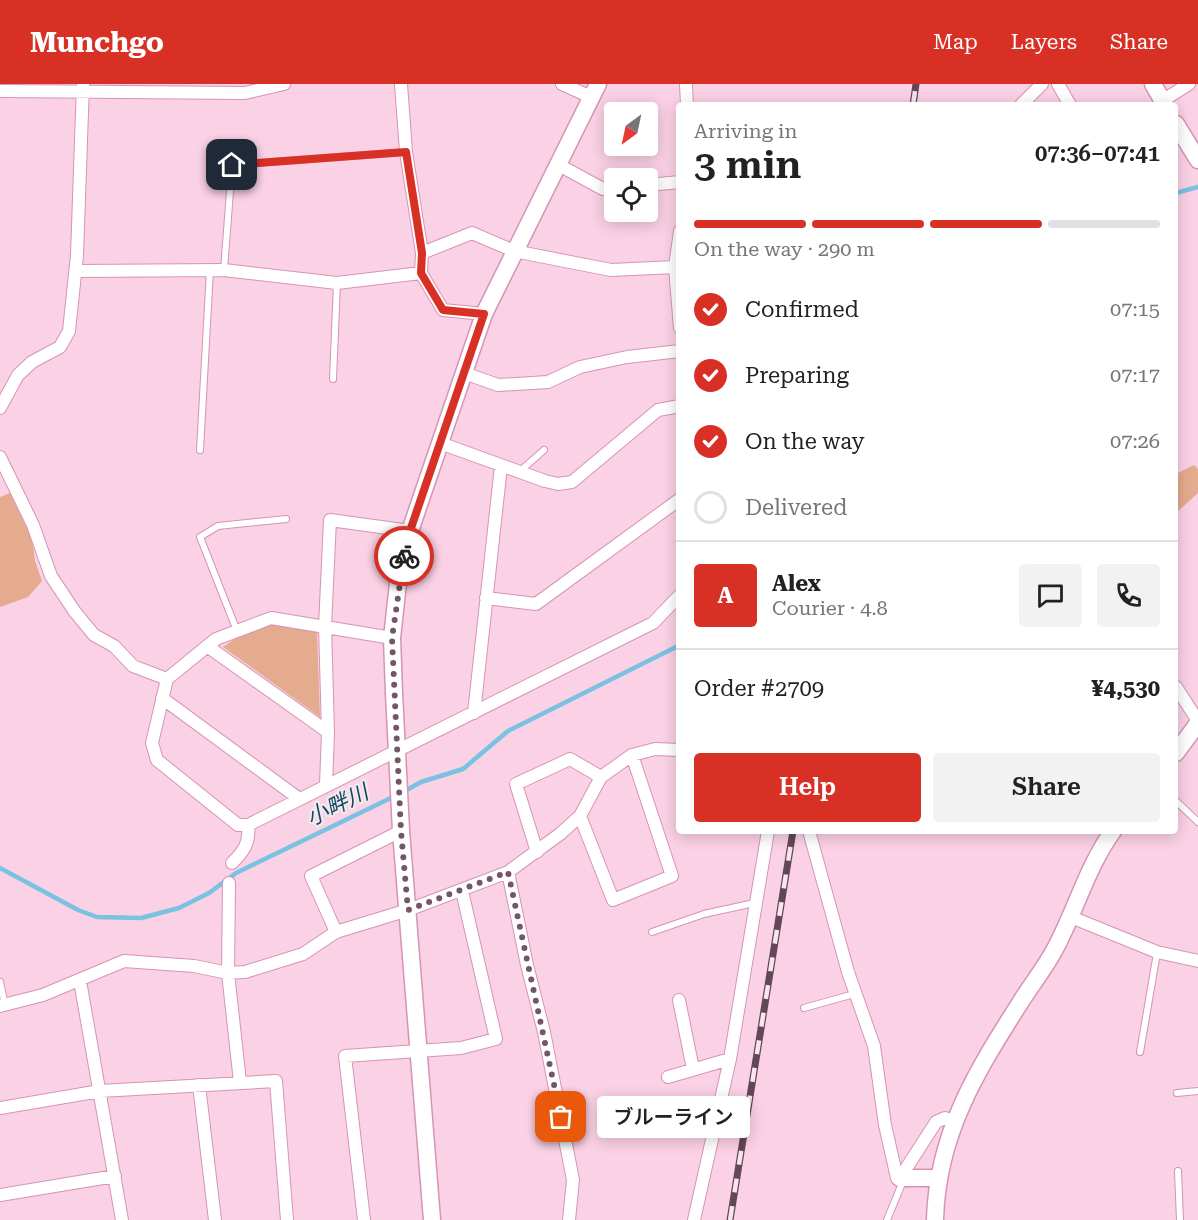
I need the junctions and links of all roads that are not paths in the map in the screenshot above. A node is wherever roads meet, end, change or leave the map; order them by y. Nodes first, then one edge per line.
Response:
1 (284, 84) edge
2 (401, 84) edge
3 (562, 84) edge
4 (686, 84) edge
5 (1042, 84) edge
6 (1058, 84) edge
7 (1153, 84) edge
8 (1189, 84) edge
9 (83, 89) edge
10 (221, 89) edge
11 (0, 91) edge
12 (594, 91) edge
13 (687, 102) edge
14 (1024, 102) edge
15 (1068, 102) edge
16 (1162, 102) edge
17 (1164, 102) edge
18 (1178, 127) edge
19 (406, 152) junction
20 (1198, 159) edge
21 (557, 164) junction
22 (676, 182) edge
23 (658, 184) edge
24 (604, 189) edge
25 (514, 251) junction
26 (422, 253) junction
27 (676, 260) edge
28 (675, 267) junction
29 (210, 270) junction
30 (224, 270) junction
31 (76, 271) junction
32 (421, 273) junction
33 (676, 282) edge
34 (337, 284) junction
35 (484, 314) junction
36 (676, 351) edge
37 (464, 373) junction
38 (333, 379) dead end
39 (676, 407) edge
40 (0, 408) edge
41 (440, 443) junction
42 (200, 450) dead end
43 (544, 450) dead end
44 (0, 457) edge
45 (501, 466) junction
46 (519, 472) junction
47 (676, 502) edge
48 (286, 519) dead end
49 (410, 531) junction
50 (486, 598) junction
51 (676, 599) edge
52 (325, 626) junction
53 (237, 631) junction
54 (392, 638) junction
55 (207, 646) junction
56 (167, 679) junction
57 (1178, 690) edge
58 (162, 698) junction
59 (474, 713) junction
60 (1198, 722) edge
61 (328, 732) junction
62 (676, 750) edge
63 (1178, 750) edge
64 (397, 754) junction
65 (632, 755) junction
66 (601, 777) junction
67 (326, 785) junction
68 (298, 798) junction
69 (1178, 803) edge
70 (580, 816) junction
71 (1198, 822) edge
72 (248, 825) junction
73 (401, 827) junction
74 (767, 834) edge
75 (810, 834) edge
76 (1111, 834) edge
77 (537, 852) junction
78 (231, 863) dead end
79 (508, 872) junction
80 (229, 883) dead end
81 (462, 891) junction
82 (754, 903) junction
83 (408, 910) junction
84 (1071, 917) junction
85 (336, 932) junction
86 (652, 932) dead end
87 (1157, 952) junction
88 (1198, 961) edge
89 (228, 973) junction
90 (80, 981) junction
91 (0, 982) edge
92 (854, 994) junction
93 (679, 1000) dead end
94 (3, 1006) edge
95 (804, 1008) dead end
96 (419, 1052) junction
97 (1140, 1052) dead end
98 (730, 1059) junction
99 (693, 1069) junction
100 (668, 1077) dead end
101 (240, 1082) junction
102 (199, 1085) junction
103 (1198, 1090) edge
104 (100, 1091) junction
105 (1177, 1093) dead end
106 (0, 1108) edge
107 (954, 1122) junction
108 (1178, 1171) dead end
109 (115, 1176) junction
110 (902, 1178) junction
111 (937, 1178) junction
112 (0, 1195) edge
113 (122, 1220) edge
114 (215, 1220) edge
115 (287, 1220) edge
116 (364, 1220) edge
117 (432, 1220) edge
118 (569, 1220) edge
119 (694, 1220) edge
120 (887, 1220) edge
121 (935, 1220) edge
122 (1180, 1220) edge

1 - 10 street
2 - 19 street
3 - 12 street
4 - 13 street
5 - 14 street
6 - 15 street
7 - 16 street
8 - 17 street
9 - 10 street
9 - 11 street
9 - 31 street
12 - 21 street
18 - 20 street
19 - 26 street
19 - 30 lane
21 - 24 street
21 - 25 street
22 - 23 street
25 - 26 street
25 - 28 street
25 - 35 street
26 - 32 street
27 - 28 street
28 - 33 street
29 - 30 street
29 - 31 street
29 - 42 lane
30 - 34 street
31 - 40 street
32 - 34 street
32 - 35 street
34 - 38 lane
35 - 37 street
36 - 37 street
37 - 41 street
39 - 46 street
41 - 45 street
41 - 49 street
43 - 46 lane
44 - 56 street
45 - 46 street
45 - 50 street
47 - 50 street
48 - 53 lane
49 - 52 street
49 - 54 street
50 - 59 street
51 - 59 street
52 - 53 street
52 - 54 street
52 - 61 street
53 - 55 street
54 - 64 street
55 - 56 street
55 - 61 street
56 - 58 street
57 - 60 street
58 - 68 street
58 - 72 street
59 - 64 street
60 - 63 street
61 - 67 street
62 - 65 street
64 - 67 street
64 - 73 street
65 - 66 street
65 - 70 street
66 - 70 street
66 - 77 street
67 - 68 street
68 - 72 street
69 - 71 lane
70 - 77 street
72 - 78 street
73 - 83 street
73 - 85 street
74 - 82 street
75 - 92 street
76 - 84 street
77 - 79 street
79 - 81 street
79 - 118 street
80 - 89 street
81 - 83 street
81 - 96 street
82 - 86 lane
82 - 98 street
83 - 85 street
83 - 96 street
84 - 87 street
84 - 107 street
85 - 89 street
87 - 88 street
87 - 97 lane
89 - 90 street
89 - 101 street
90 - 94 street
90 - 104 street
91 - 94 lane
92 - 95 lane
92 - 110 street
93 - 99 street
96 - 116 street
96 - 117 street
98 - 99 street
98 - 119 street
99 - 100 street
101 - 102 street
101 - 115 street
102 - 104 street
102 - 114 street
103 - 105 lane
104 - 106 street
104 - 109 street
107 - 110 street
107 - 111 street
108 - 122 lane
109 - 112 street
109 - 113 street
110 - 111 street
110 - 120 lane
111 - 121 street

